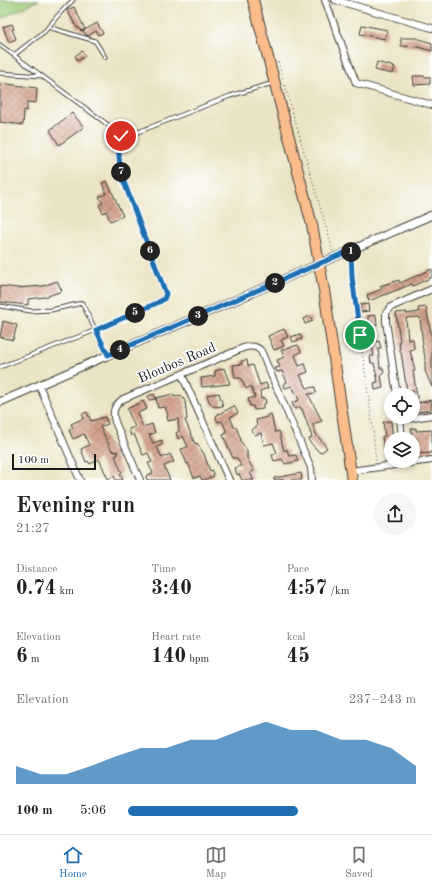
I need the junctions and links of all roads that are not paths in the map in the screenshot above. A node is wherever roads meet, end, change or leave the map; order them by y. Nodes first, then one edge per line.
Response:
1 (73, 0) edge
2 (253, 0) edge
3 (325, 0) edge
4 (335, 0) edge
5 (48, 27) junction
6 (432, 28) edge
7 (0, 45) edge
8 (14, 55) junction
9 (105, 57) dead end
10 (0, 73) edge
11 (43, 76) junction
12 (274, 82) junction
13 (432, 105) edge
14 (122, 140) junction
15 (432, 216) edge
16 (319, 264) junction
17 (432, 289) edge
18 (0, 306) edge
19 (96, 330) junction
20 (108, 355) junction
21 (0, 367) edge
22 (182, 375) junction
23 (39, 385) junction
24 (396, 388) edge
25 (0, 402) edge
26 (432, 415) edge
27 (420, 416) edge
28 (432, 460) edge
29 (420, 461) edge
30 (384, 466) edge
31 (351, 476) edge
32 (80, 480) edge
33 (140, 480) edge
34 (228, 480) edge
35 (312, 480) edge

1 - 5 lane
2 - 12 highway
3 - 13 street
4 - 6 street
5 - 8 lane
5 - 9 lane
7 - 8 lane
8 - 11 lane
10 - 11 lane
11 - 14 lane
12 - 14 lane
12 - 16 highway
14 - 19 lane
15 - 16 street
16 - 20 street
16 - 31 highway
17 - 24 street
18 - 19 lane
19 - 20 lane
19 - 21 lane
20 - 23 street
22 - 33 street, Bloubos Road
22 - 34 street
22 - 35 street, Bloubos Road
23 - 25 street
23 - 32 street
26 - 27 street
28 - 29 street
30 - 31 street

